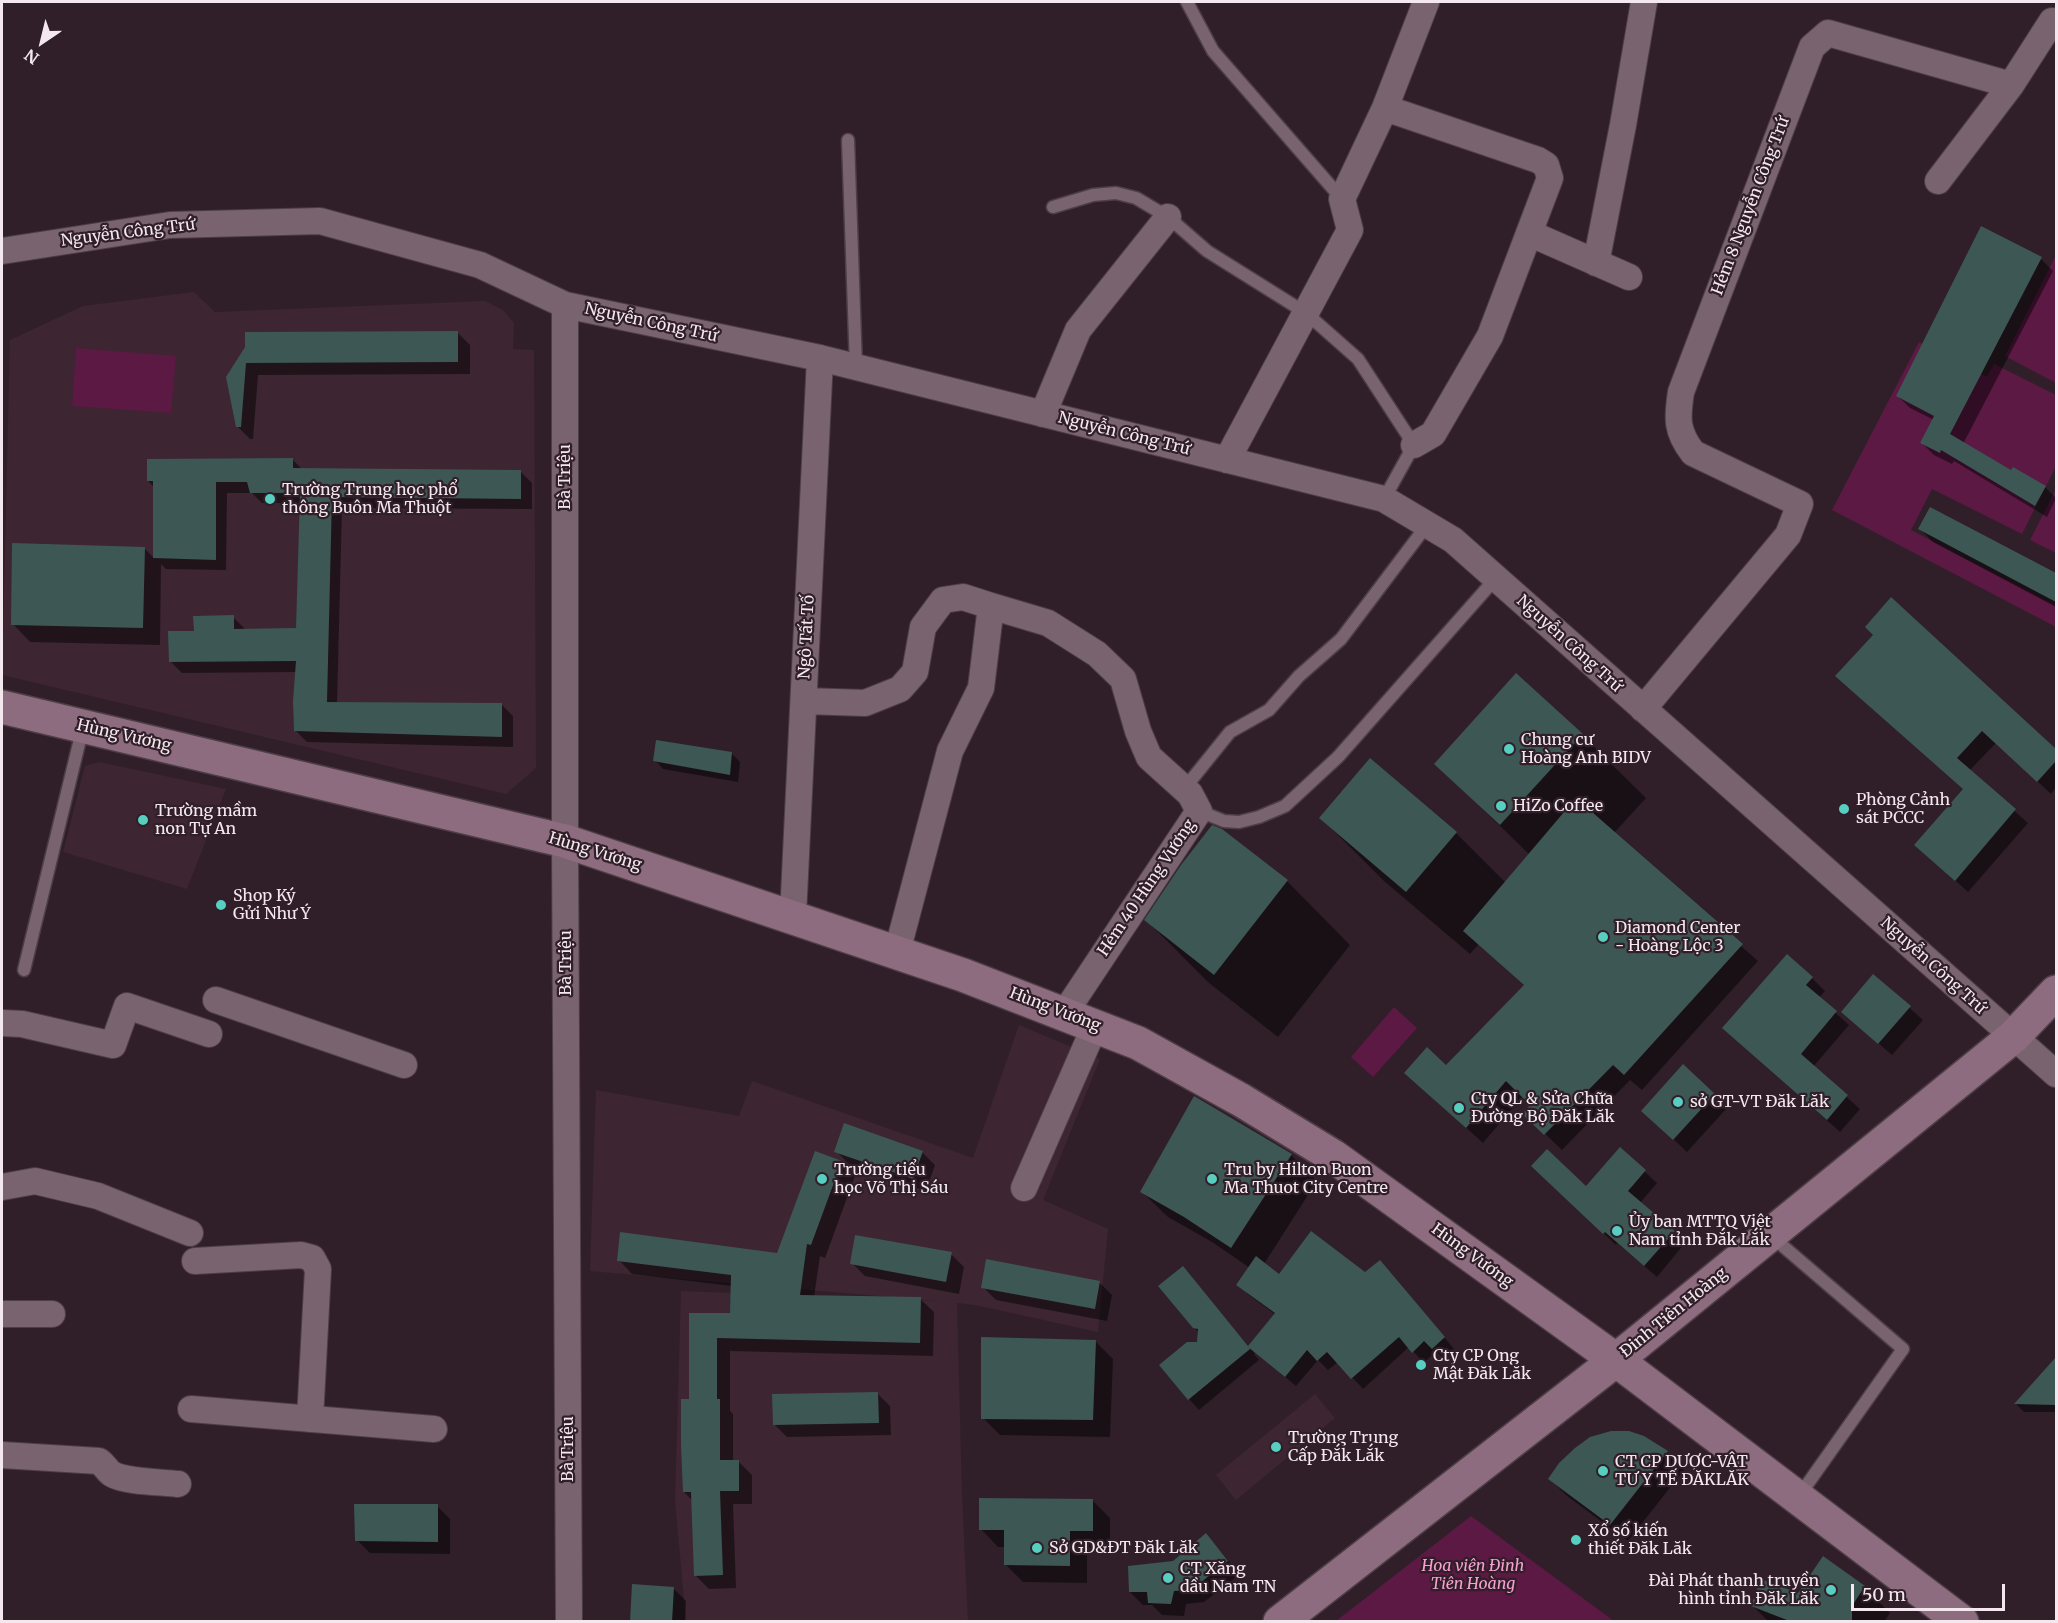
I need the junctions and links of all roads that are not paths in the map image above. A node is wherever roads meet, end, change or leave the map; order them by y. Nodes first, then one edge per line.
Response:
1 (1187, 2) edge
2 (1426, 2) edge
3 (1644, 2) edge
4 (2056, 23) edge
5 (2011, 86) junction
6 (1385, 108) junction
7 (848, 140) dead end
8 (1938, 181) dead end
9 (1342, 199) junction
10 (1053, 207) dead end
11 (1168, 217) junction
12 (1529, 233) junction
13 (2, 251) edge
14 (1596, 263) junction
15 (1629, 277) dead end
16 (565, 305) junction
17 (1305, 313) junction
18 (820, 358) junction
19 (856, 367) junction
20 (1043, 414) junction
21 (1414, 445) junction
22 (1227, 460) junction
23 (1384, 499) junction
24 (1427, 525) junction
25 (1496, 578) junction
26 (991, 606) junction
27 (804, 701) junction
28 (2, 707) edge
29 (1643, 709) junction
30 (83, 726) junction
31 (1184, 789) junction
32 (1199, 811) junction
33 (565, 842) junction
34 (793, 916) junction
35 (897, 952) junction
36 (24, 970) dead end
37 (2056, 992) edge
38 (216, 1000) dead end
39 (1064, 1014) junction
40 (2, 1023) edge
41 (1095, 1026) junction
42 (209, 1034) dead end
43 (2013, 1037) junction
44 (404, 1065) dead end
45 (2056, 1074) edge
46 (2, 1187) edge
47 (1024, 1188) dead end
48 (190, 1233) dead end
49 (1770, 1234) junction
50 (195, 1261) dead end
51 (2, 1314) edge
52 (52, 1314) dead end
53 (1616, 1360) junction
54 (190, 1409) dead end
55 (310, 1419) junction
56 (434, 1429) dead end
57 (2, 1455) edge
58 (178, 1484) dead end
59 (1799, 1497) junction
60 (1959, 1620) edge
61 (569, 1622) edge
62 (1280, 1622) edge

1 - 9 lane
2 - 6 street
3 - 14 street
4 - 5 street
5 - 8 street
5 - 29 street, Hẻm 8 Nguyễn Công Trứ
6 - 9 street
6 - 12 street
7 - 19 lane
9 - 17 street
10 - 11 lane
11 - 17 lane
11 - 20 street
12 - 14 street
12 - 21 street
13 - 16 street, Nguyễn Công Trứ
14 - 15 street
16 - 18 street, Nguyễn Công Trứ
16 - 33 street, Bà Triệu
17 - 21 lane
17 - 22 street
18 - 19 street, Nguyễn Công Trứ
18 - 27 street, Ngô Tất Tố
19 - 20 street, Nguyễn Công Trứ
20 - 22 street, Nguyễn Công Trứ
21 - 23 lane
22 - 23 street, Nguyễn Công Trứ
23 - 24 street, Nguyễn Công Trứ
24 - 25 street, Nguyễn Công Trứ
24 - 31 lane
25 - 29 street, Nguyễn Công Trứ
25 - 32 lane
26 - 27 street, Hẻm 40 Hùng Vương
26 - 31 street, Hẻm 40 Hùng Vương
26 - 35 street
27 - 34 street, Ngô Tất Tố
28 - 30 street, Hùng Vương
29 - 43 street, Nguyễn Công Trứ
30 - 33 street, Hùng Vương
30 - 36 lane
31 - 32 street, Hẻm 40 Hùng Vương
32 - 39 street, Hẻm 40 Hùng Vương
33 - 34 street, Hùng Vương
33 - 61 street, Bà Triệu
34 - 35 street, Hùng Vương
35 - 39 street, Hùng Vương
37 - 43 street, Đinh Tiên Hoàng
38 - 44 street
39 - 41 street, Hùng Vương
40 - 42 street
41 - 47 street
41 - 53 street, Hùng Vương
43 - 45 street, Nguyễn Công Trứ
43 - 49 street, Đinh Tiên Hoàng
46 - 48 street
49 - 53 street, Đinh Tiên Hoàng
49 - 59 lane
50 - 55 street
51 - 52 street
53 - 59 street, Hùng Vương
53 - 62 street, Đinh Tiên Hoàng
54 - 55 street
55 - 56 street
57 - 58 street
59 - 60 street, Hùng Vương

